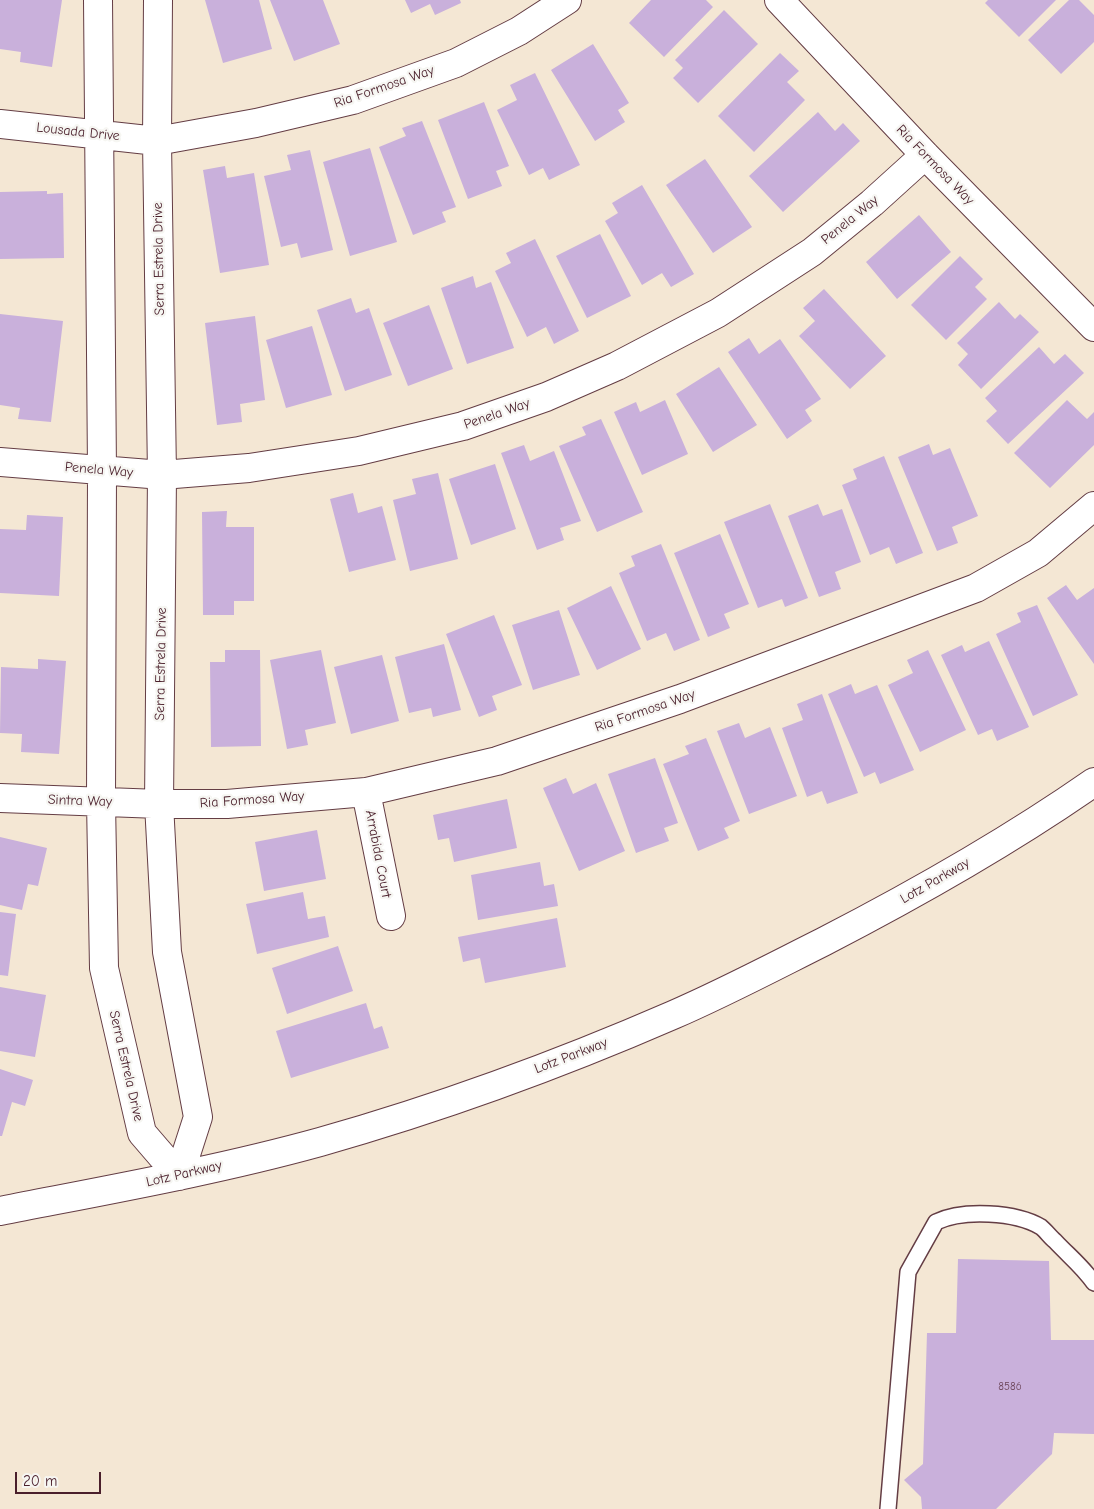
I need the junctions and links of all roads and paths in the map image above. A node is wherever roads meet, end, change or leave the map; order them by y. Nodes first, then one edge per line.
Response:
1 (98, 0) edge
2 (158, 0) edge
3 (567, 0) edge
4 (779, 0) edge
5 (0, 124) edge
6 (98, 135) junction
7 (157, 142) junction
8 (925, 155) junction
9 (1094, 327) edge
10 (0, 462) edge
11 (102, 470) junction
12 (162, 475) junction
13 (1094, 506) edge
14 (1094, 782) edge
15 (366, 792) junction
16 (0, 798) edge
17 (101, 802) junction
18 (159, 804) junction
19 (391, 916) dead end
20 (179, 1176) junction
21 (0, 1211) edge
22 (1094, 1283) edge
23 (888, 1509) edge

1 - 6 street, Serra Estrela Drive
2 - 7 street, Serra Estrela Drive
3 - 7 street, Ria Formosa Way
4 - 8 street, Ria Formosa Way
5 - 6 street, Lousada Drive
6 - 7 street, Lousada Drive
6 - 11 street, Serra Estrela Drive
7 - 12 street, Serra Estrela Drive
8 - 9 street, Ria Formosa Way
8 - 12 street, Penela Way
10 - 11 street, Penela Way
11 - 12 street, Penela Way
11 - 17 street, Serra Estrela Drive
12 - 18 street, Serra Estrela Drive
13 - 15 street, Ria Formosa Way
14 - 20 street, Lotz Parkway
15 - 18 street, Ria Formosa Way
15 - 19 street, Arrabida Court
16 - 17 street, Sintra Way
17 - 18 street, Sintra Way
17 - 20 street, Serra Estrela Drive
18 - 20 street, Serra Estrela Drive
20 - 21 street, Lotz Parkway
22 - 23 lane

